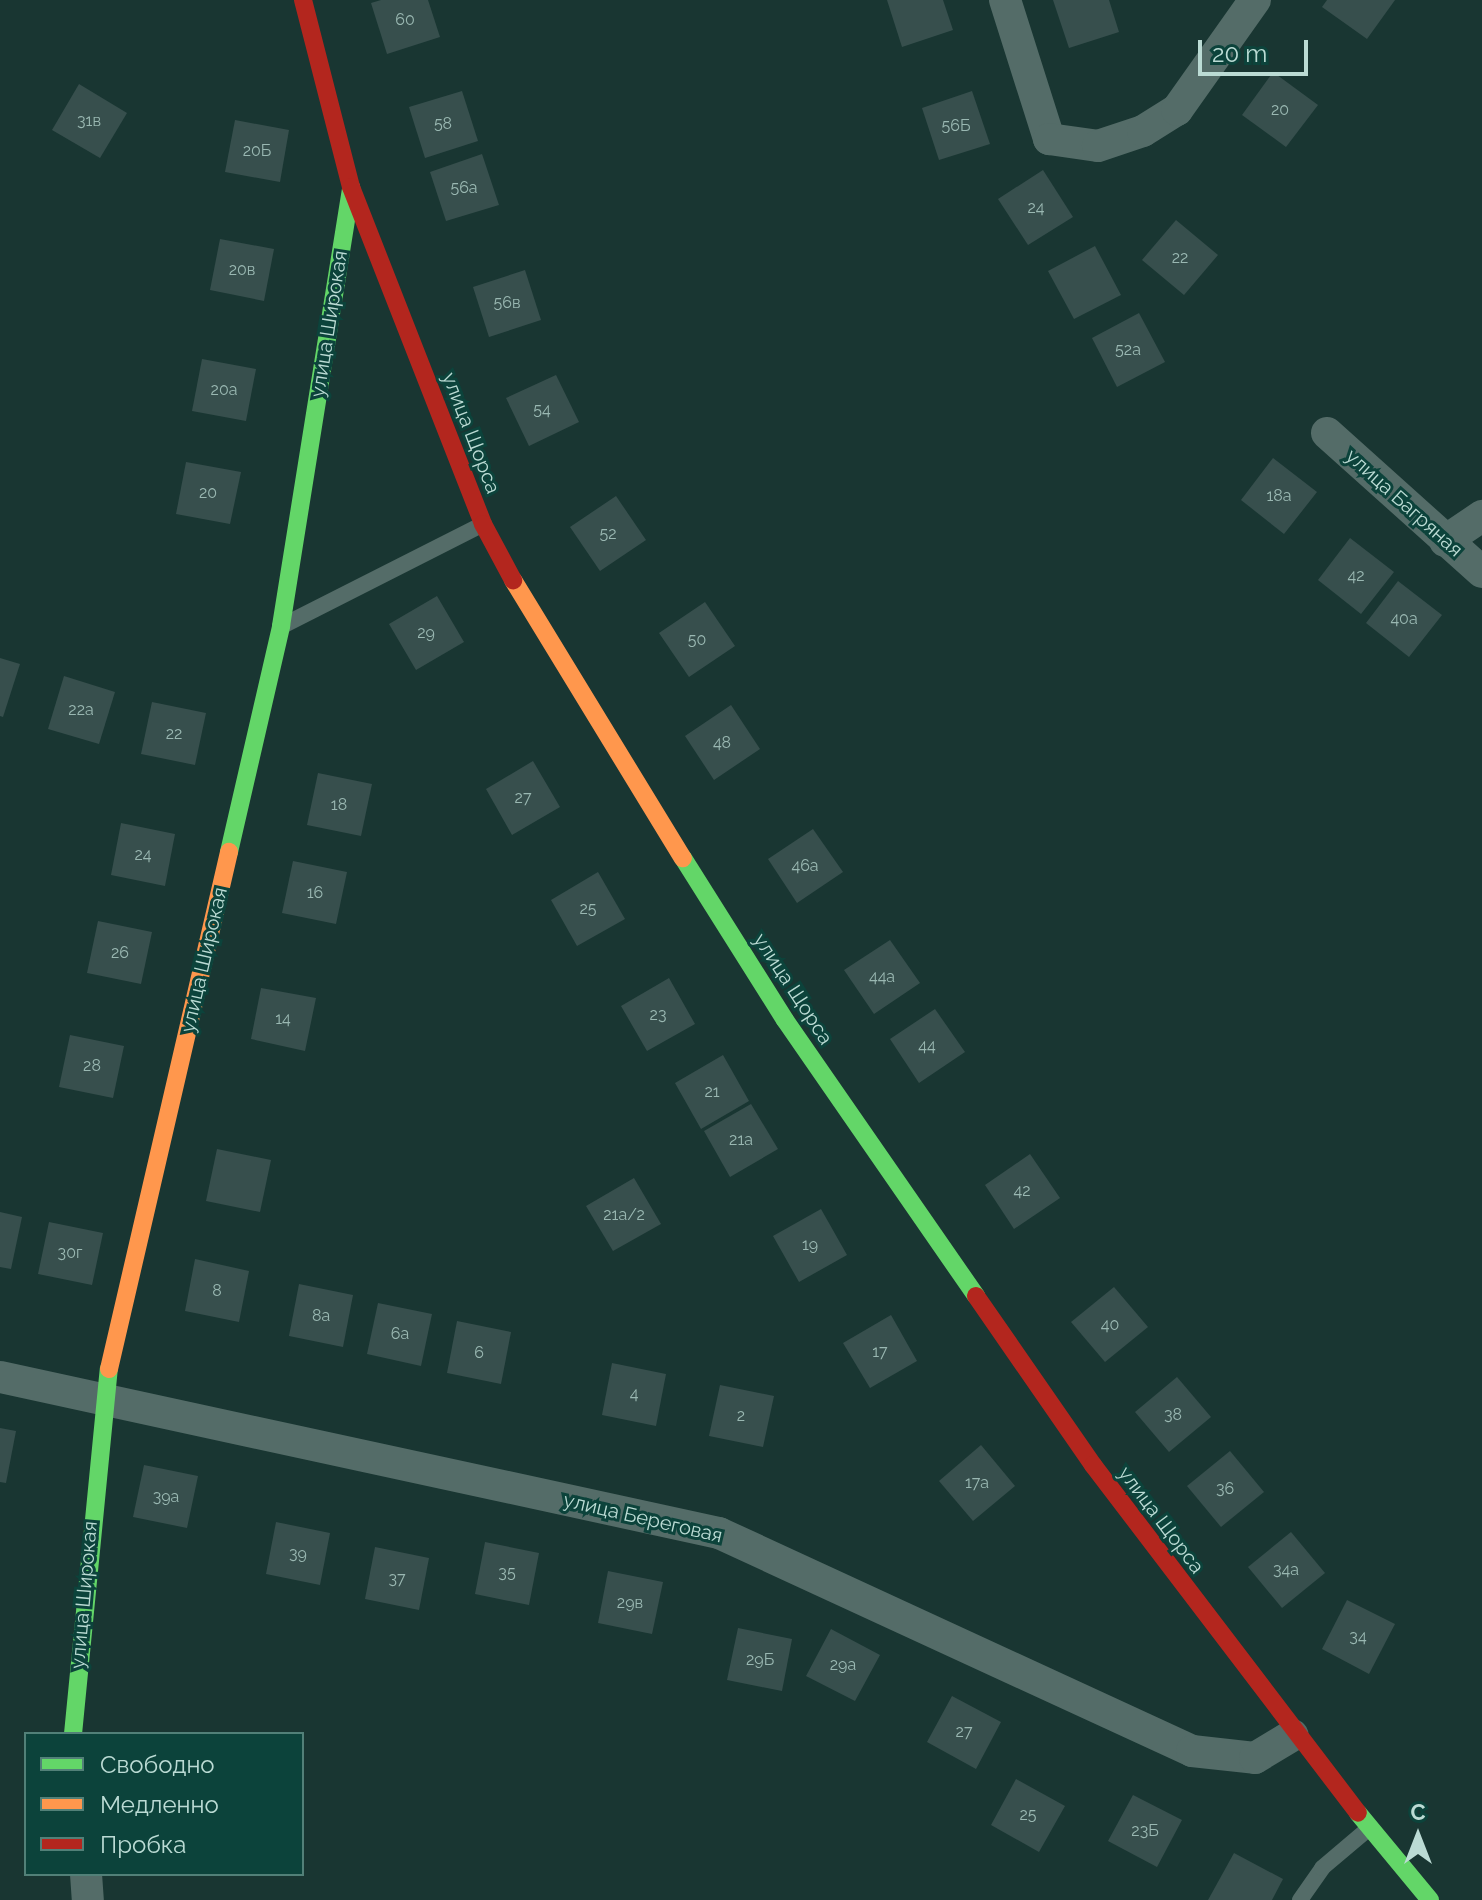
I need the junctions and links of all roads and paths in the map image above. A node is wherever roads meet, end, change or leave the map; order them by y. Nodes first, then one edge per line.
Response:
1 (303, 0) edge
2 (1005, 0) edge
3 (1255, 0) edge
4 (351, 187) junction
5 (1327, 433) dead end
6 (1482, 516) edge
7 (483, 524) junction
8 (1445, 541) junction
9 (1482, 572) edge
10 (281, 626) junction
11 (0, 1377) edge
12 (102, 1401) junction
13 (73, 1732) edge
14 (1293, 1735) junction
15 (1372, 1825) junction
16 (86, 1876) edge
17 (88, 1900) edge
18 (1300, 1900) edge
19 (1430, 1900) edge

1 - 4 street, улица Щорса
2 - 3 street
4 - 7 street, улица Щорса
4 - 10 street, улица Широкая
5 - 8 street, улица Багряная
6 - 8 street
7 - 10 lane
7 - 14 street, улица Щорса
8 - 9 street, улица Багряная
10 - 12 street, улица Широкая
11 - 12 street, улица Береговая
12 - 13 street, улица Широкая
12 - 14 street, улица Береговая
14 - 15 street, улица Щорса
15 - 18 lane
15 - 19 street, улица Щорса
16 - 17 street

